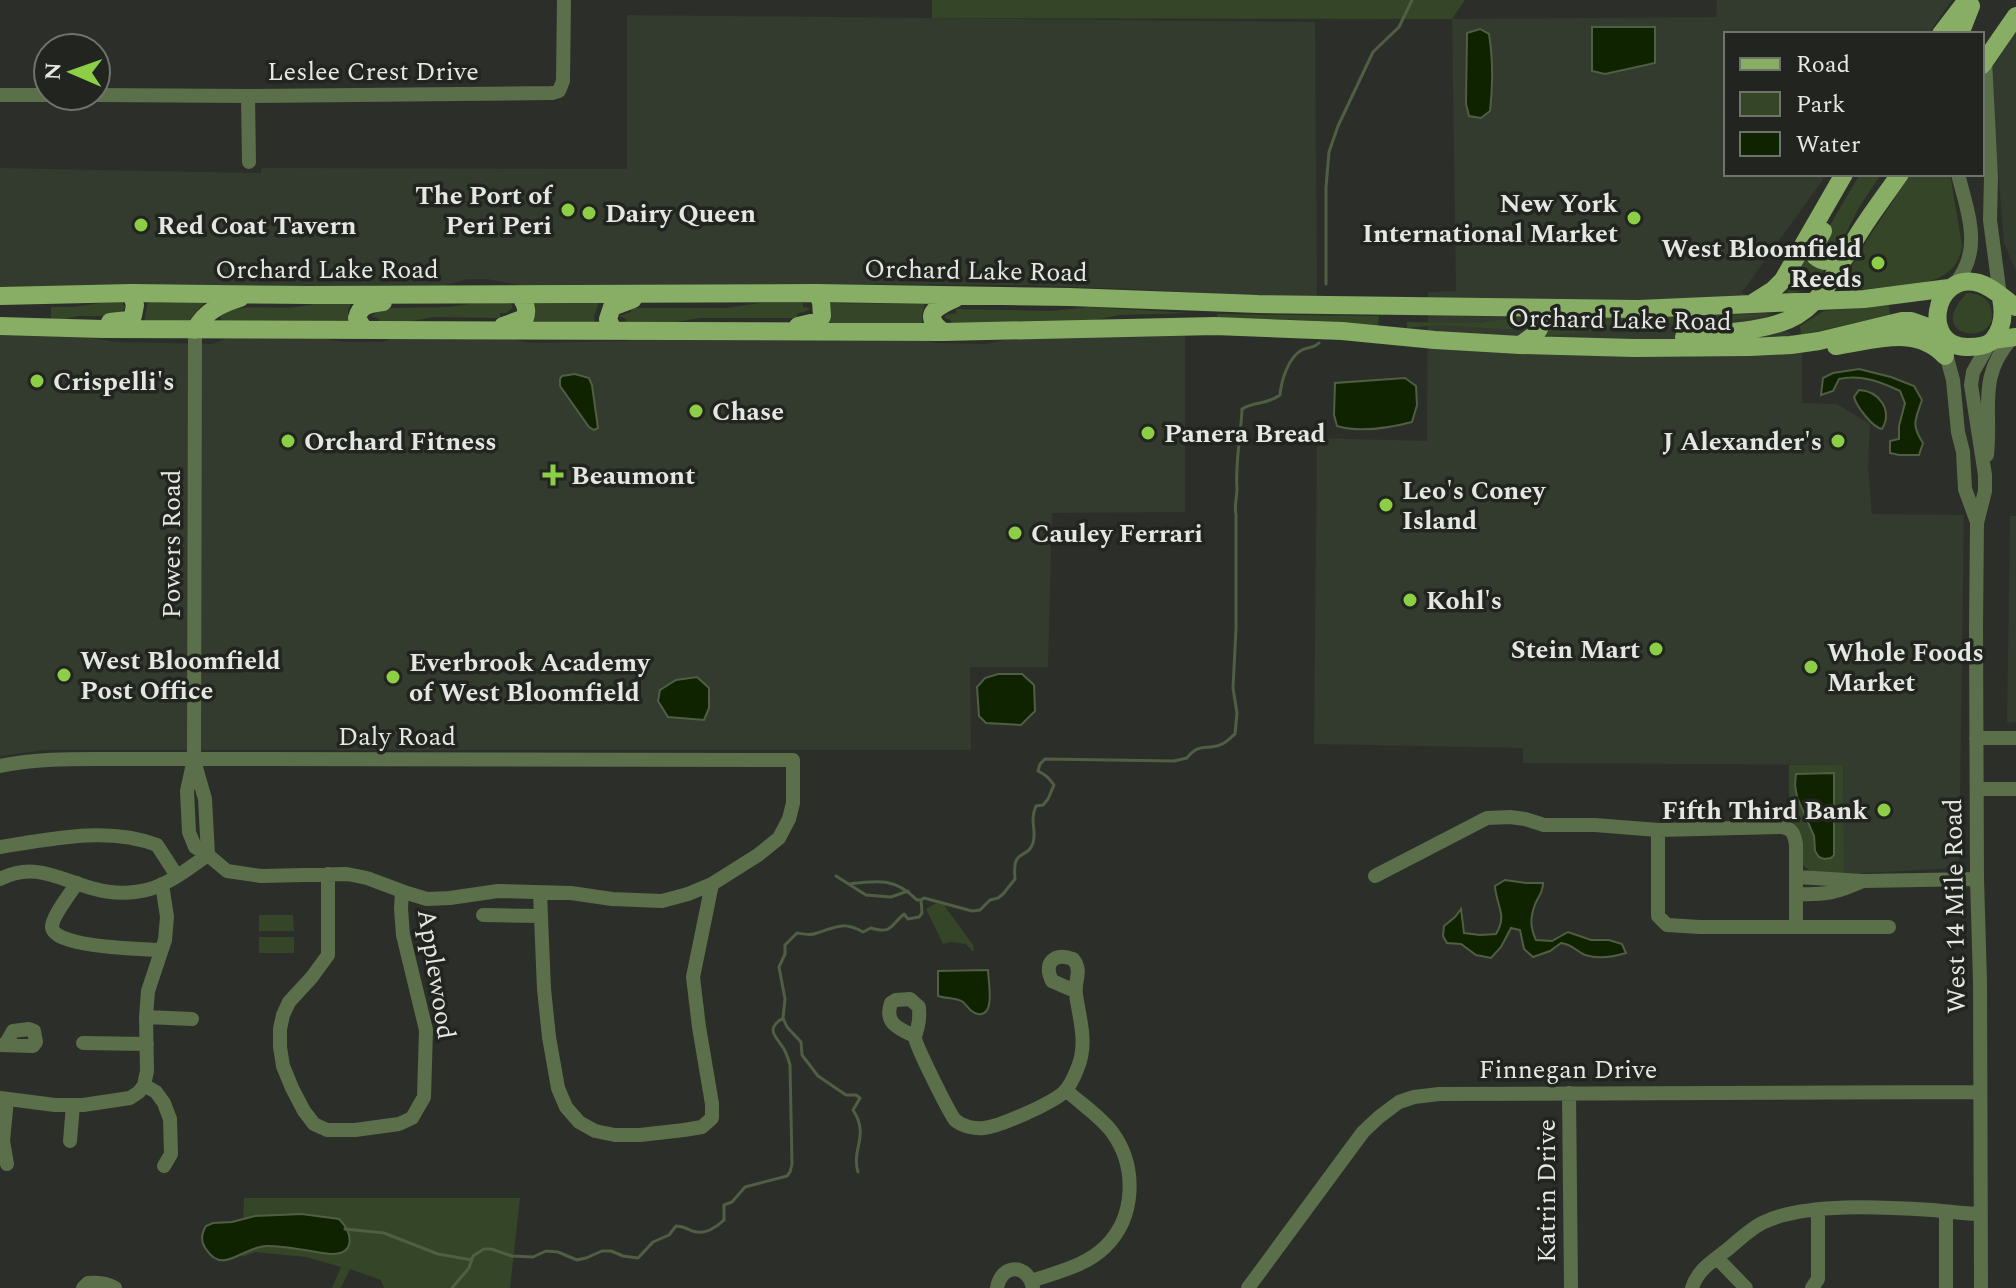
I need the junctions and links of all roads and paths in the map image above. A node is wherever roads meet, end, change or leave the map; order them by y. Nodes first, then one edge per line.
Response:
1 (564, 0) edge
2 (1967, 0) edge
3 (1974, 0) edge
4 (2016, 16) edge
5 (1943, 32) edge
6 (1961, 32) edge
7 (1984, 62) edge
8 (0, 95) edge
9 (32, 95) edge
10 (112, 95) edge
11 (248, 96) junction
12 (249, 162) dead end
13 (1845, 176) edge
14 (1846, 176) edge
15 (1899, 176) edge
16 (1959, 176) edge
17 (1846, 256) junction
18 (1996, 276) joint
19 (1951, 287) junction
20 (131, 293) junction
21 (816, 293) junction
22 (78, 295) junction
23 (251, 295) junction
24 (409, 295) junction
25 (520, 295) junction
26 (643, 295) junction
27 (0, 296) edge
28 (962, 296) junction
29 (2008, 298) edge
30 (1816, 301) junction
31 (1207, 303) junction
32 (1398, 305) junction
33 (1748, 305) junction
34 (1534, 309) junction
35 (0, 326) edge
36 (34, 327) junction
37 (59, 328) junction
38 (1148, 328) junction
39 (195, 330) junction
40 (364, 330) junction
41 (481, 331) junction
42 (613, 331) junction
43 (768, 331) junction
44 (943, 332) junction
45 (1940, 333) junction
46 (1400, 337) junction
47 (2003, 339) edge
48 (1819, 341) junction
49 (1520, 345) junction
50 (1634, 348) junction
51 (1945, 356) junction
52 (1985, 475) junction
53 (1977, 523) junction
54 (1976, 738) junction
55 (2016, 738) edge
56 (194, 759) junction
57 (0, 766) edge
58 (1977, 789) junction
59 (2016, 789) edge
60 (206, 822) junction
61 (188, 824) junction
62 (1658, 830) junction
63 (0, 847) edge
64 (208, 855) junction
65 (328, 874) junction
66 (177, 876) junction
67 (1375, 876) dead end
68 (1797, 877) junction
69 (0, 879) edge
70 (1977, 879) junction
71 (1863, 881) junction
72 (77, 883) junction
73 (162, 884) junction
74 (712, 884) junction
75 (402, 892) junction
76 (540, 893) junction
77 (1797, 894) junction
78 (483, 915) dead end
79 (541, 916) junction
80 (1796, 926) junction
81 (1889, 927) dead end
82 (161, 950) junction
83 (1075, 991) dead end
84 (146, 1017) junction
85 (192, 1019) dead end
86 (914, 1036) dead end
87 (83, 1043) dead end
88 (147, 1044) junction
89 (144, 1085) junction
90 (1066, 1090) junction
91 (1979, 1092) junction
92 (1569, 1093) junction
93 (3, 1099) edge
94 (73, 1105) junction
95 (70, 1141) dead end
96 (7, 1164) dead end
97 (164, 1166) dead end
98 (1818, 1210) junction
99 (1946, 1213) junction
100 (1980, 1214) junction
101 (1717, 1258) junction
102 (1032, 1285) edge
103 (83, 1288) edge
104 (115, 1288) edge
105 (997, 1288) edge
106 (1248, 1288) edge
107 (1571, 1288) edge
108 (1692, 1288) edge
109 (1746, 1288) edge
110 (1812, 1288) edge
111 (1946, 1288) edge
112 (1981, 1288) edge

1 - 11 street, Leslee Crest Drive
2 - 5 main road
3 - 6 main road
4 - 7 main road
7 - 18 street
8 - 9 street
10 - 11 street, Leslee Crest Drive
11 - 12 street
13 - 33 main road
14 - 17 main road
15 - 17 main road
16 - 19 street
17 - 30 main road
18 - 29 main road
19 - 29 main road
19 - 30 main road, Orchard Lake Road
19 - 45 main road
20 - 22 main road, Orchard Lake Road
20 - 23 main road, Orchard Lake Road
20 - 37 main road
21 - 26 main road, Orchard Lake Road
21 - 28 main road, Orchard Lake Road
21 - 43 main road
22 - 27 main road, Orchard Lake Road
22 - 36 main road
23 - 24 main road, Orchard Lake Road
23 - 39 main road
24 - 25 main road, Orchard Lake Road
24 - 40 main road
25 - 26 main road, Orchard Lake Road
25 - 41 main road
26 - 42 main road
28 - 31 main road, Orchard Lake Road
28 - 44 main road
29 - 47 main road
30 - 33 main road, Orchard Lake Road
30 - 50 main road
31 - 32 main road, Orchard Lake Road
31 - 38 main road
32 - 34 main road, Orchard Lake Road
32 - 46 main road
33 - 34 main road, Orchard Lake Road
34 - 49 main road
35 - 36 main road, Orchard Lake Road
36 - 37 main road, Orchard Lake Road
37 - 39 main road, Orchard Lake Road
38 - 44 main road, Orchard Lake Road
38 - 46 main road, Orchard Lake Road
39 - 40 main road, Orchard Lake Road
39 - 56 street, Powers Road
40 - 41 main road, Orchard Lake Road
41 - 42 main road, Orchard Lake Road
42 - 43 main road, Orchard Lake Road
43 - 44 main road, Orchard Lake Road
45 - 47 main road
45 - 48 main road, Orchard Lake Road
45 - 51 street, West 14 Mile Road
46 - 49 main road, Orchard Lake Road
47 - 52 street
47 - 52 street, West 14 Mile Road
48 - 50 main road, Orchard Lake Road
48 - 51 main road
49 - 50 main road, Orchard Lake Road
51 - 53 street, West 14 Mile Road
52 - 53 street, West 14 Mile Road
53 - 54 street, West 14 Mile Road
54 - 55 street
54 - 58 street, West 14 Mile Road
56 - 57 street, Daly Road
56 - 60 street
56 - 61 street
56 - 74 street, Daly Road
58 - 59 street
58 - 70 street, West 14 Mile Road
60 - 61 street
60 - 64 street
61 - 64 street
62 - 67 street
62 - 68 street
62 - 80 street
63 - 66 street
64 - 65 street
64 - 66 street
65 - 75 street
65 - 75 street, Applewood
66 - 73 street
68 - 71 street
68 - 77 street
69 - 72 street
70 - 71 street
70 - 91 street, West 14 Mile Road
71 - 77 street
72 - 73 street
72 - 82 street
73 - 82 street
74 - 76 street
74 - 79 street
75 - 76 street
76 - 79 street
77 - 80 street
78 - 79 street
80 - 81 street
82 - 84 street
83 - 90 street
84 - 85 street
84 - 88 street
86 - 90 street
87 - 88 street
88 - 89 street
89 - 94 street
89 - 97 street
90 - 102 street
91 - 92 street, Finnegan Drive
91 - 100 street, West 14 Mile Road
92 - 106 street, Finnegan Drive
92 - 107 street, Katrin Drive
93 - 94 street
93 - 96 street
94 - 95 street
98 - 99 street
98 - 101 street
98 - 110 street
99 - 100 street
99 - 111 street
100 - 112 street, West 14 Mile Road
101 - 108 street
101 - 109 street
102 - 105 street
103 - 104 street

